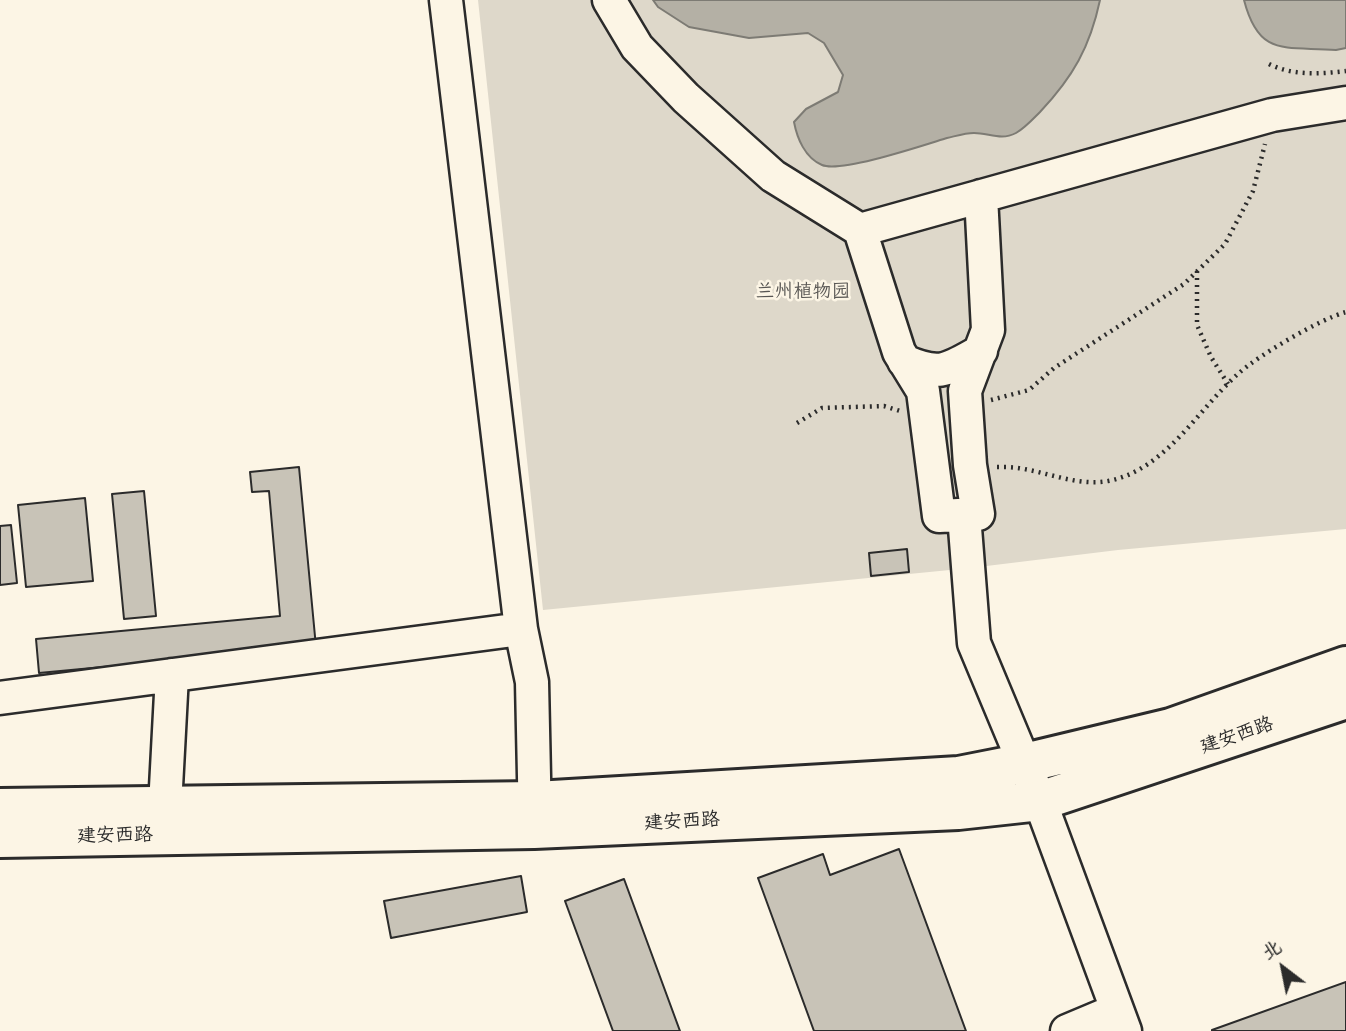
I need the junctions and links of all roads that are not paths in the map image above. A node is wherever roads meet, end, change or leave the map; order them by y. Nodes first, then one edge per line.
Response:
1 (446, 0) edge
2 (609, 0) edge
3 (1346, 103) edge
4 (981, 195) junction
5 (860, 230) junction
6 (981, 351) junction
7 (904, 360) junction
8 (964, 515) junction
9 (521, 629) junction
10 (1346, 666) edge
11 (172, 676) junction
12 (0, 698) edge
13 (1346, 699) edge
14 (1025, 763) junction
15 (1040, 801) junction
16 (165, 806) junction
17 (0, 808) edge
18 (535, 815) junction
19 (0, 838) edge
20 (1121, 1020) edge
21 (1067, 1031) edge

1 - 9 street
2 - 5 street
3 - 4 street
4 - 5 street
4 - 6 street
5 - 7 street
6 - 7 street
6 - 8 street
7 - 8 street
8 - 14 street
9 - 11 street
9 - 18 street
10 - 14 main road, 建安西路
11 - 12 street
11 - 16 street
13 - 15 main road, 建安西路
14 - 15 street
14 - 18 main road, 建安西路
15 - 18 main road, 建安西路
15 - 20 street
16 - 17 main road, 建安西路
16 - 18 main road, 建安西路
18 - 19 main road, 建安西路
20 - 21 street

